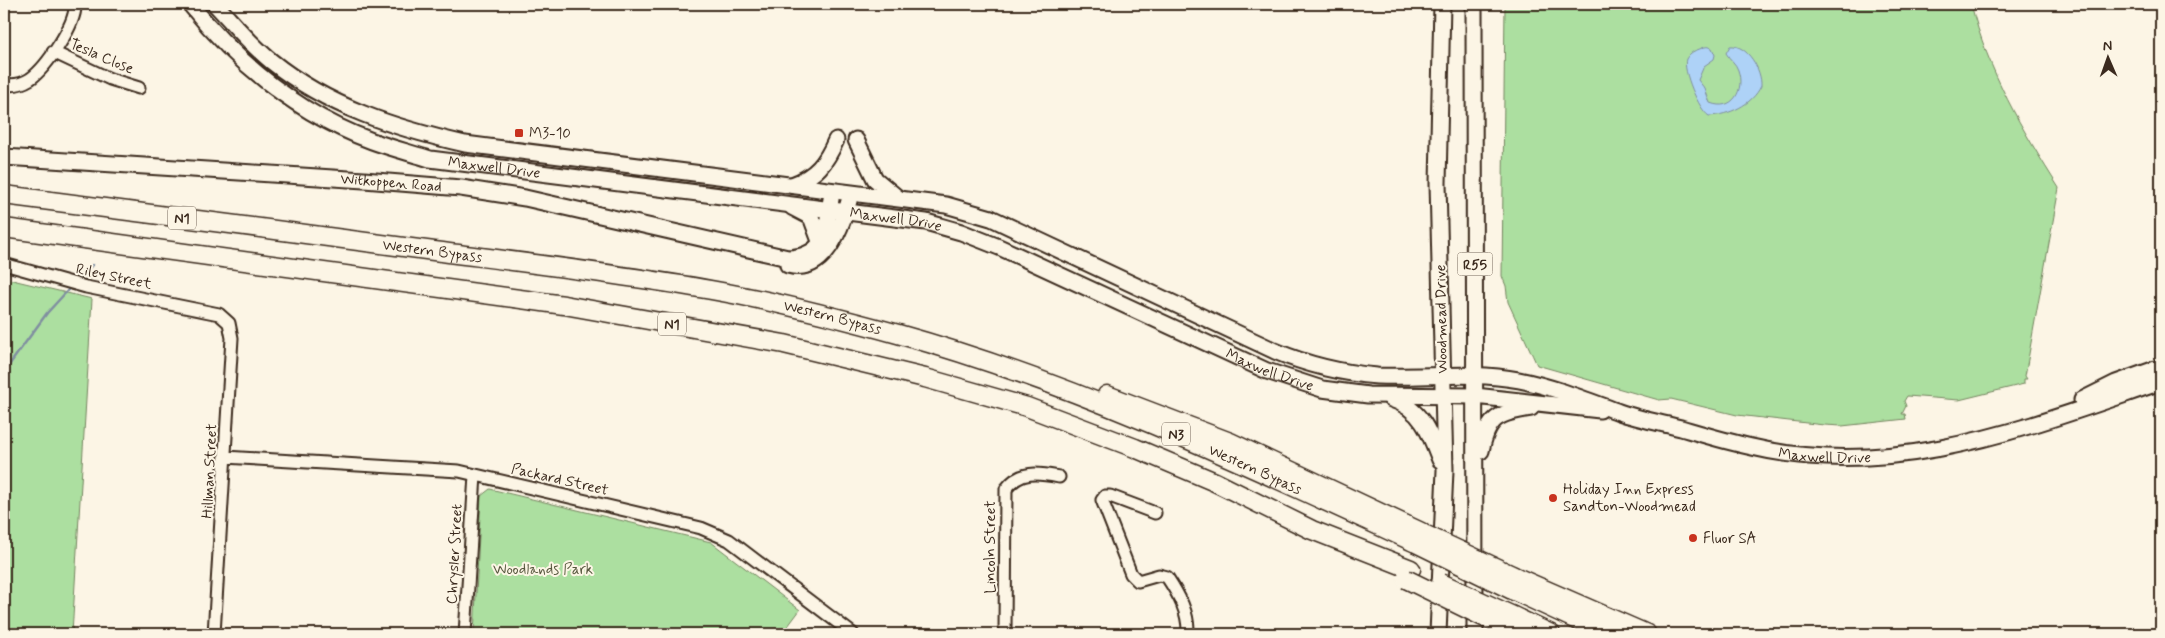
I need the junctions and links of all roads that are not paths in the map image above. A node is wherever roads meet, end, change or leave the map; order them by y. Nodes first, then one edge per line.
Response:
1 (75, 4) edge
2 (190, 4) edge
3 (215, 4) edge
4 (1442, 4) edge
5 (1474, 4) edge
6 (53, 52) junction
7 (4, 84) edge
8 (139, 88) dead end
9 (836, 140) dead end
10 (856, 140) dead end
11 (563, 156) junction
12 (4, 157) edge
13 (560, 176) junction
14 (790, 185) junction
15 (832, 190) junction
16 (851, 193) junction
17 (4, 195) edge
18 (898, 198) junction
19 (785, 204) junction
20 (830, 208) junction
21 (846, 211) junction
22 (4, 228) edge
23 (820, 244) junction
24 (770, 255) junction
25 (4, 264) edge
26 (219, 314) joint
27 (975, 357) joint
28 (2161, 367) edge
29 (1442, 375) junction
30 (1475, 376) junction
31 (2161, 382) edge
32 (1368, 395) junction
33 (1475, 396) junction
34 (1442, 397) junction
35 (1550, 405) junction
36 (1621, 412) junction
37 (2031, 424) junction
38 (225, 457) junction
39 (1445, 470) junction
40 (1476, 474) junction
41 (475, 475) junction
42 (1059, 478) dead end
43 (1155, 513) dead end
44 (1513, 583) junction
45 (1513, 627) edge
46 (214, 634) edge
47 (465, 634) edge
48 (853, 634) edge
49 (1004, 634) edge
50 (1188, 634) edge
51 (1438, 634) edge
52 (1475, 634) edge
53 (1551, 634) edge
54 (1607, 634) edge
55 (1647, 634) edge

1 - 6 street
2 - 13 main road, Maxwell Drive
3 - 11 main road, Maxwell Drive
4 - 29 main road, Woodmead Drive / R55
5 - 30 main road, R55
6 - 7 street
6 - 8 street, Tesla Close
9 - 14 main road
10 - 18 main road
11 - 13 main road
11 - 14 main road, Maxwell Drive
12 - 24 main road, Witkoppen Road
13 - 19 main road, Maxwell Drive
14 - 15 main road, Maxwell Drive
15 - 16 main road, Maxwell Drive
15 - 20 main road
16 - 18 main road, Maxwell Drive
16 - 21 main road, Witkoppen Road
17 - 27 highway, Western Bypass / N1
18 - 29 main road, Maxwell Drive
19 - 20 main road, Maxwell Drive
19 - 23 main road
20 - 21 main road, Maxwell Drive
20 - 23 main road
21 - 24 main road, Witkoppen Road
21 - 32 main road, Maxwell Drive
22 - 45 highway, Western Bypass / N1, bridge
23 - 24 main road, Witkoppen Road
25 - 26 street, Riley Street
26 - 38 street, Hillman Street
27 - 44 highway, Western Bypass / N3, bridge
28 - 37 main road, Maxwell Drive
29 - 30 main road, Maxwell Drive
29 - 34 main road, Woodmead Drive / R55
30 - 33 main road, R55
30 - 36 main road, Maxwell Drive
31 - 37 main road, Maxwell Drive
32 - 34 main road, Maxwell Drive
32 - 39 main road
33 - 34 main road, Maxwell Drive
33 - 35 main road, Maxwell Drive
33 - 40 main road, R55
34 - 39 main road, Woodmead Drive / R55
35 - 36 main road, Maxwell Drive
35 - 40 main road
36 - 37 main road, Maxwell Drive
38 - 41 street, Packard Street
38 - 46 street, Hillman Street
39 - 51 main road, Woodmead Drive / R55
40 - 52 main road, R55
41 - 47 street, Chrysler Street
41 - 48 street, Packard Street
42 - 49 street, Lincoln Street
43 - 50 street
44 - 54 highway, Western Bypass / N3
44 - 55 highway
45 - 53 highway, Western Bypass

